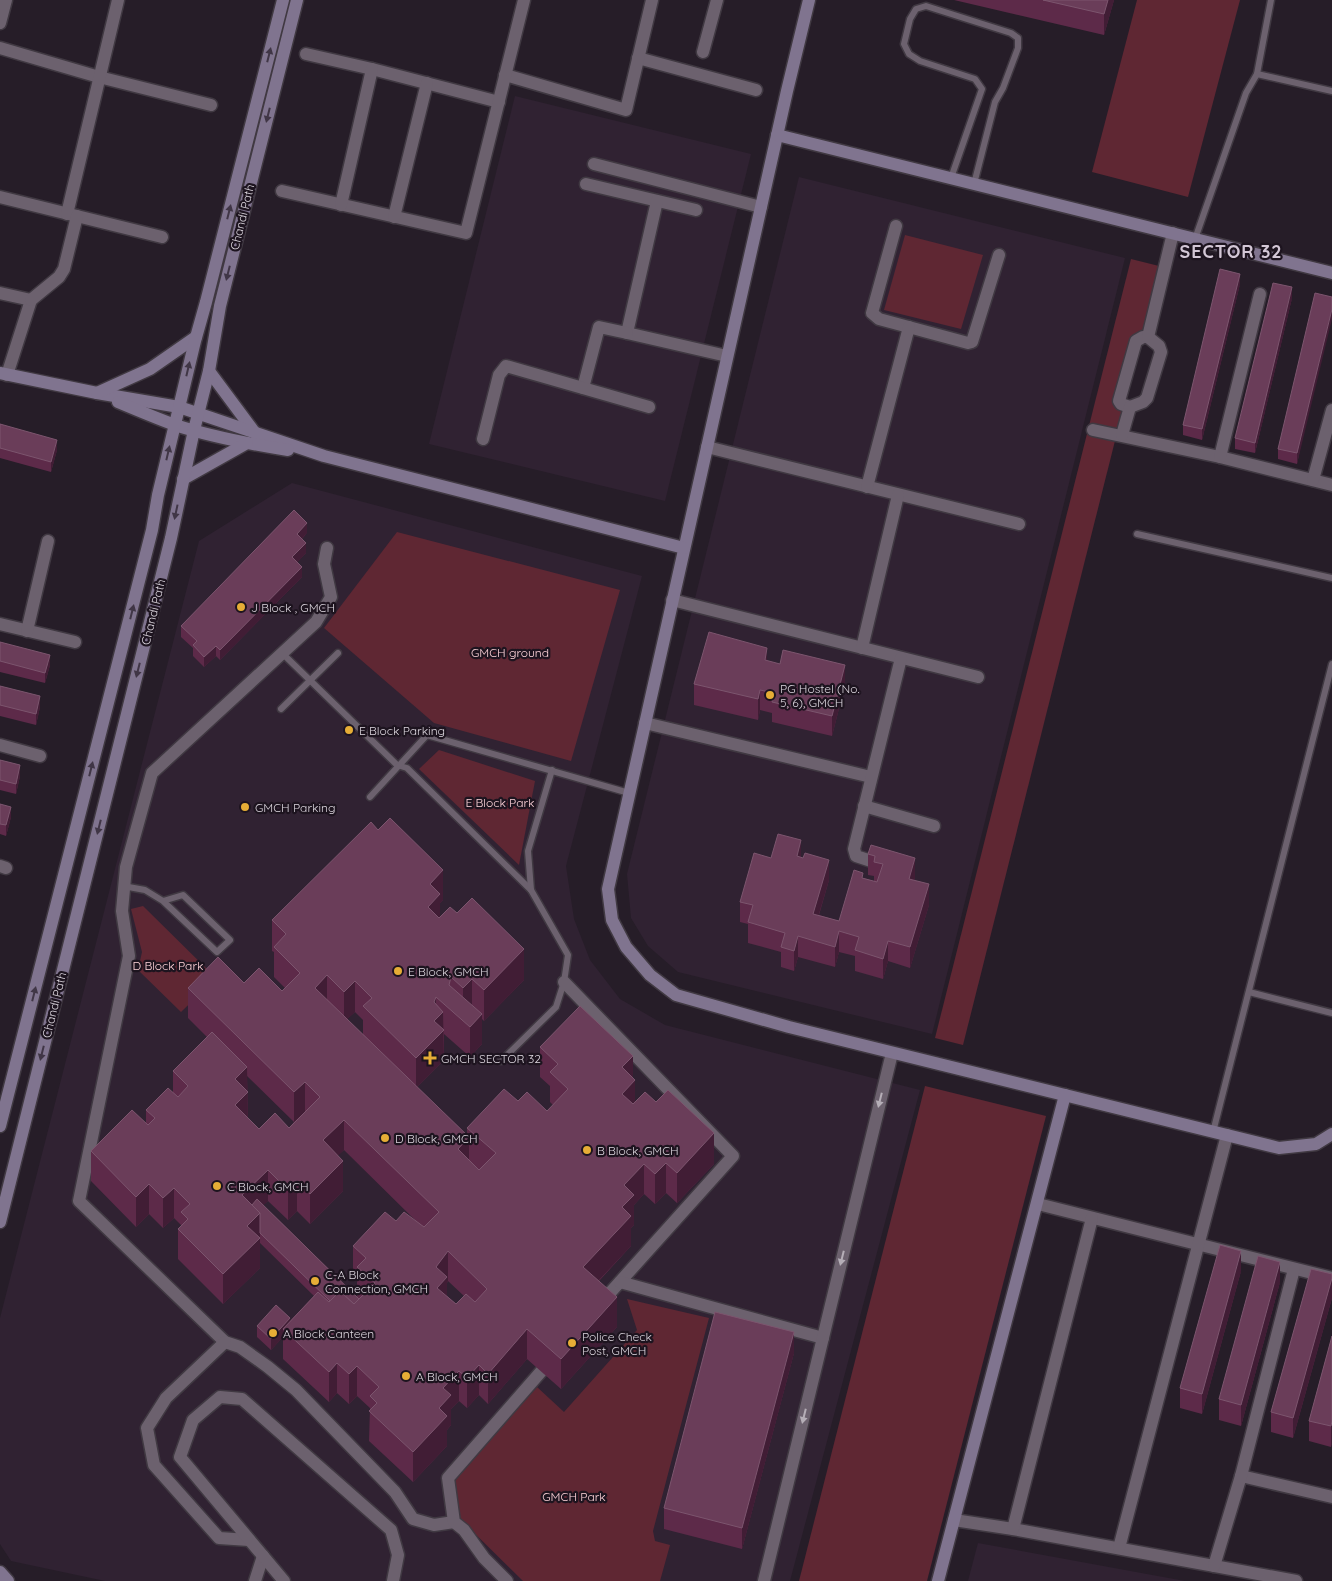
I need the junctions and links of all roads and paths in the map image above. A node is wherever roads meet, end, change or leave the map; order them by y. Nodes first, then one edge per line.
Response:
1 (6, 0) edge
2 (118, 0) edge
3 (282, 0) edge
4 (297, 0) edge
5 (524, 0) edge
6 (652, 0) edge
7 (717, 0) edge
8 (809, 0) edge
9 (1271, 0) edge
10 (0, 23) edge
11 (0, 48) edge
12 (703, 52) dead end
13 (306, 54) dead end
14 (638, 58) junction
15 (372, 69) junction
16 (1257, 74) junction
17 (505, 75) junction
18 (99, 77) junction
19 (427, 83) junction
20 (756, 90) dead end
21 (1332, 91) edge
22 (499, 102) junction
23 (211, 105) dead end
24 (777, 135) junction
25 (594, 164) dead end
26 (950, 178) junction
27 (586, 184) dead end
28 (974, 184) junction
29 (282, 191) dead end
30 (0, 197) edge
31 (657, 200) junction
32 (341, 205) junction
33 (761, 207) junction
34 (696, 210) dead end
35 (72, 215) junction
36 (394, 217) junction
37 (896, 226) dead end
38 (1173, 233) junction
39 (162, 237) dead end
40 (1195, 239) junction
41 (999, 255) dead end
42 (1332, 273) edge
43 (0, 293) edge
44 (1260, 294) dead end
45 (31, 300) junction
46 (909, 327) junction
47 (627, 333) junction
48 (196, 337) junction
49 (1148, 338) junction
50 (727, 356) junction
51 (209, 371) junction
52 (3, 374) edge
53 (582, 388) junction
54 (97, 394) junction
55 (649, 406) dead end
56 (179, 407) junction
57 (1130, 407) junction
58 (1332, 410) edge
59 (198, 413) junction
60 (174, 425) junction
61 (194, 430) junction
62 (1093, 430) dead end
63 (255, 433) junction
64 (1122, 436) junction
65 (483, 439) dead end
66 (247, 443) junction
67 (707, 447) junction
68 (324, 456) junction
69 (1220, 457) junction
70 (183, 479) junction
71 (1313, 480) junction
72 (1332, 485) edge
73 (866, 487) junction
74 (898, 495) junction
75 (1019, 524) dead end
76 (1137, 534) dead end
77 (48, 541) dead end
78 (327, 548) dead end
79 (684, 548) junction
80 (1332, 578) edge
81 (672, 600) junction
82 (0, 624) edge
83 (27, 630) junction
84 (75, 642) dead end
85 (862, 648) junction
86 (282, 653) junction
87 (338, 653) dead end
88 (901, 658) junction
89 (1332, 664) edge
90 (978, 677) dead end
91 (310, 680) junction
92 (281, 709) dead end
93 (645, 723) junction
94 (0, 746) edge
95 (40, 756) dead end
96 (398, 766) junction
97 (552, 770) junction
98 (871, 777) junction
99 (629, 793) junction
100 (370, 797) dead end
101 (864, 806) junction
102 (934, 826) dead end
103 (896, 868) edge
104 (123, 886) junction
105 (531, 890) junction
106 (163, 901) junction
107 (564, 982) junction
108 (1249, 992) junction
109 (1332, 1013) edge
110 (892, 1052) junction
111 (501, 1061) dead end
112 (1066, 1096) junction
113 (0, 1126) edge
114 (1213, 1132) junction
115 (1332, 1134) edge
116 (1227, 1135) junction
117 (1038, 1204) junction
118 (1092, 1218) junction
119 (0, 1222) edge
120 (1198, 1244) junction
121 (1294, 1269) junction
122 (1332, 1278) edge
123 (620, 1282) junction
124 (594, 1311) edge
125 (823, 1338) junction
126 (225, 1342) junction
127 (562, 1347) edge
128 (1241, 1476) junction
129 (1331, 1494) edge
130 (954, 1520) junction
131 (454, 1522) junction
132 (1013, 1529) junction
133 (249, 1540) junction
134 (1119, 1548) junction
135 (263, 1556) junction
136 (1214, 1566) junction
137 (0, 1572) edge
138 (8, 1581) edge
139 (255, 1581) edge
140 (284, 1581) edge
141 (393, 1581) edge
142 (507, 1581) edge
143 (764, 1581) edge
144 (938, 1581) edge
145 (1296, 1581) edge

1 - 10 street
2 - 18 street
48 -> 3 street, Chandi Path
4 -> 51 street, Chandi Path
5 - 17 street
6 - 14 street
7 - 12 street
8 - 24 street
9 - 16 lane
11 - 18 street
13 - 15 street
14 - 17 street
14 - 20 street
15 - 19 street
15 - 32 street
16 - 21 lane
16 - 40 lane
17 - 22 street
18 - 23 street
18 - 35 street
19 - 22 street
19 - 36 street
22 - 36 street
24 - 26 street
24 - 33 street
25 - 33 street
26 - 28 street
26 - 28 lane
27 - 31 street
28 - 38 street
29 - 32 street
30 - 35 street
31 - 34 street
31 - 47 street
32 - 36 street
33 - 50 street
35 - 39 street
35 - 45 street
37 - 46 street
38 - 40 street
38 - 49 street
40 - 42 street
41 - 46 street
43 - 45 street
44 - 69 street
45 - 52 street
46 - 73 street
47 - 50 street
47 - 53 street
48 - 54 street
56 -> 48 street, Chandi Path
49 - 57 street
49 - 57 street
50 - 67 street
51 - 59 street, Chandi Path
51 - 63 street
52 - 54 street
53 - 55 street
53 - 65 street
54 - 56 street
54 - 60 street
56 - 59 street
56 - 60 street, Chandi Path
57 - 64 street
58 - 71 street
59 - 61 street, Chandi Path
59 - 63 street
60 - 61 street
113 -> 60 street, Chandi Path
61 - 66 street
61 - 70 street, Chandi Path
62 - 64 street
63 - 68 street
64 - 69 street
66 - 68 street
66 - 70 street
67 - 73 street
67 - 79 street
68 - 79 street
69 - 71 street
70 -> 119 street, Chandi Path
71 - 72 street
73 - 74 street
74 - 75 street
74 - 85 street
76 - 80 lane
77 - 83 street
78 - 86 street
79 - 81 street
81 - 85 street
81 - 93 street
82 - 83 street
83 - 84 street
85 - 88 street
86 - 91 lane
86 - 104 street
87 - 91 lane
88 - 90 street
88 - 98 street
89 - 108 lane
91 - 92 lane
91 - 96 lane
93 - 98 street
93 - 99 street
94 - 95 street
96 - 97 lane
96 - 100 lane
96 - 105 lane
97 - 99 lane
97 - 105 lane
98 - 101 street
99 - 110 street
101 - 102 street
101 - 103 street
104 - 106 lane
104 - 126 street
105 - 107 lane
106 - 106 lane
107 - 111 lane
107 - 123 street
108 - 109 lane
108 - 114 lane
110 - 112 street
110 -> 125 street
112 - 114 street
112 - 117 street
114 - 116 street
115 - 116 street
116 - 120 street
117 - 118 street
117 - 130 street
118 - 120 street
118 - 132 street
120 - 121 street
120 - 134 street
121 - 122 street
121 - 128 street
123 - 124 street
123 - 125 street
125 -> 143 street
126 - 131 street
126 - 133 street
127 - 131 street
128 - 129 street
128 - 136 street
130 - 132 street
130 - 144 street
131 - 142 street
132 - 134 street
133 - 135 street
133 - 141 street
134 - 136 street
135 - 139 street
135 - 140 street
136 - 145 street
137 - 138 street

